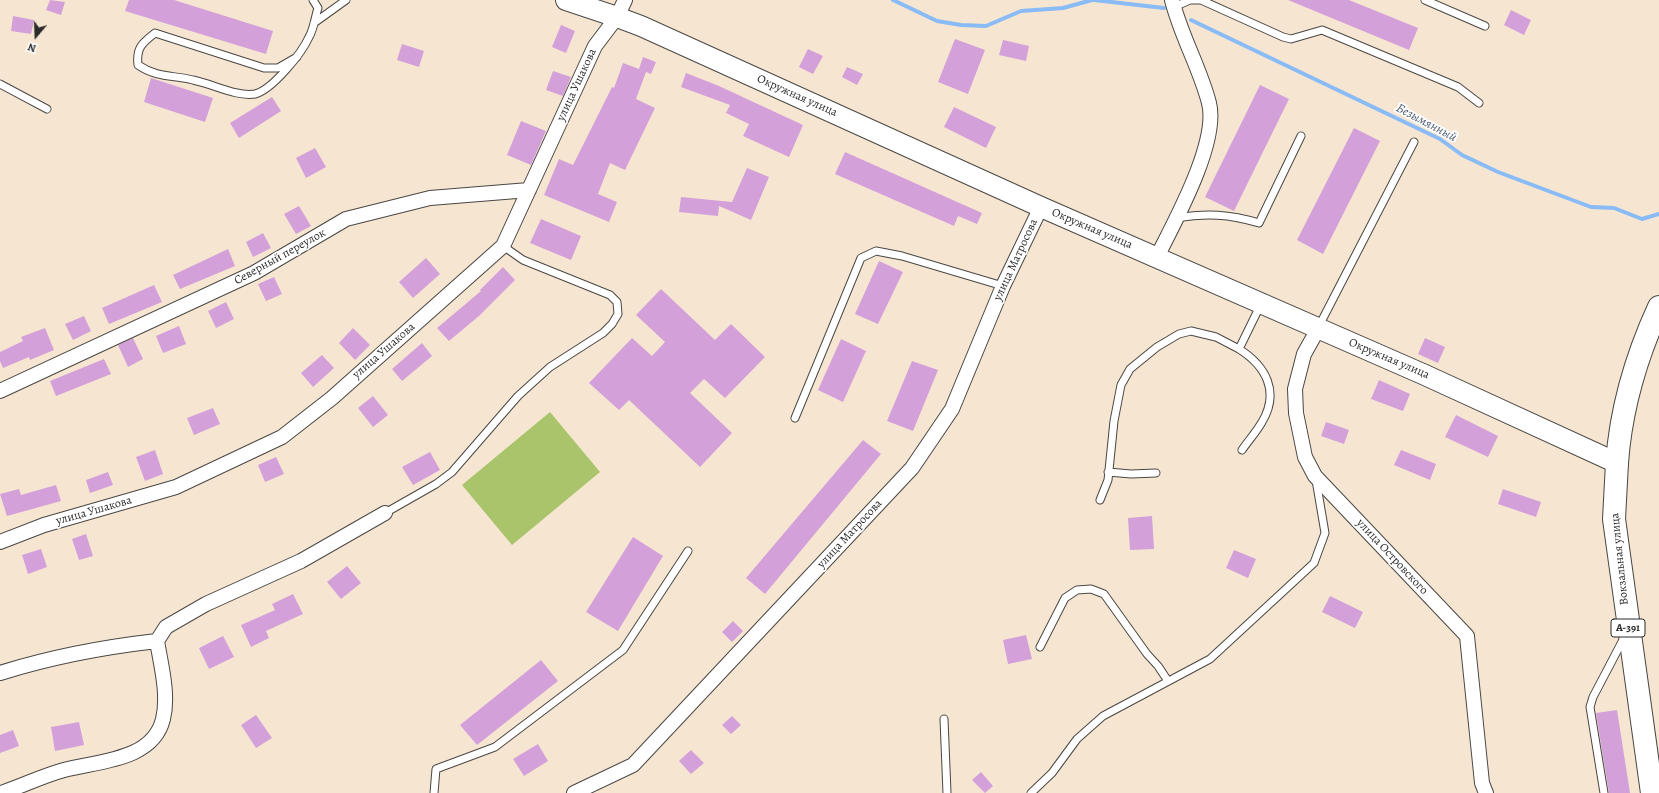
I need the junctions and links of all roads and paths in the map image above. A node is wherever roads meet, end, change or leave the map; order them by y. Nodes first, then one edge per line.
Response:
1 (313, 0) edge
2 (346, 0) edge
3 (566, 0) edge
4 (1201, 0) edge
5 (1425, 0) edge
6 (1173, 4) edge
7 (621, 8) edge
8 (314, 23) junction
9 (1485, 26) dead end
10 (297, 57) junction
11 (0, 84) edge
12 (1479, 103) dead end
13 (47, 109) dead end
14 (1301, 136) dead end
15 (1414, 142) dead end
16 (529, 190) junction
17 (1041, 207) junction
18 (1176, 218) junction
19 (503, 246) junction
20 (1157, 257) junction
21 (1003, 286) junction
22 (1262, 304) junction
23 (1659, 307) edge
24 (1318, 329) junction
25 (1239, 349) junction
26 (0, 391) edge
27 (795, 418) dead end
28 (1242, 450) dead end
29 (1617, 463) junction
30 (1108, 472) junction
31 (1156, 473) dead end
32 (1315, 476) junction
33 (1100, 500) dead end
34 (385, 513) joint
35 (0, 542) edge
36 (688, 551) dead end
37 (1628, 630) junction
38 (158, 640) junction
39 (1040, 648) dead end
40 (0, 673) edge
41 (1168, 681) junction
42 (944, 719) dead end
43 (1485, 792) edge
44 (1, 793) edge
45 (434, 793) edge
46 (574, 793) edge
47 (947, 793) edge
48 (1031, 793) edge
49 (1604, 793) edge
50 (1652, 793) edge

1 - 8 lane
2 - 8 lane
3 - 7 main road, Окружная улица
4 - 6 lane
4 - 12 lane
5 - 9 lane
6 - 18 street
7 - 16 street, улица Ушакова
7 - 17 main road, Окружная улица
8 - 10 lane
10 - 10 lane
11 - 13 lane
14 - 18 lane
15 - 24 lane
16 - 19 street, улица Ушакова
16 - 26 street, Северный переулок
17 - 20 main road, Окружная улица
17 - 21 street, улица Матросова
18 - 20 street
19 - 34 lane
19 - 35 street, улица Ушакова
20 - 22 main road, Окружная улица
21 - 27 lane
21 - 46 street, улица Матросова
22 - 24 main road, Окружная улица
22 - 25 lane
23 - 29 main road, Вокзальная улица
24 - 29 main road, Окружная улица
24 - 32 street, улица Островского
25 - 28 lane
25 - 30 lane
29 - 37 main road, Вокзальная улица / А-391
30 - 31 lane
30 - 33 lane
32 - 41 lane
32 - 43 street, улица Островского
34 - 38 street
36 - 45 lane
37 - 49 lane
37 - 50 main road, Вокзальная улица / А-391
38 - 40 street
38 - 44 street
39 - 41 lane
41 - 48 lane
42 - 47 lane

